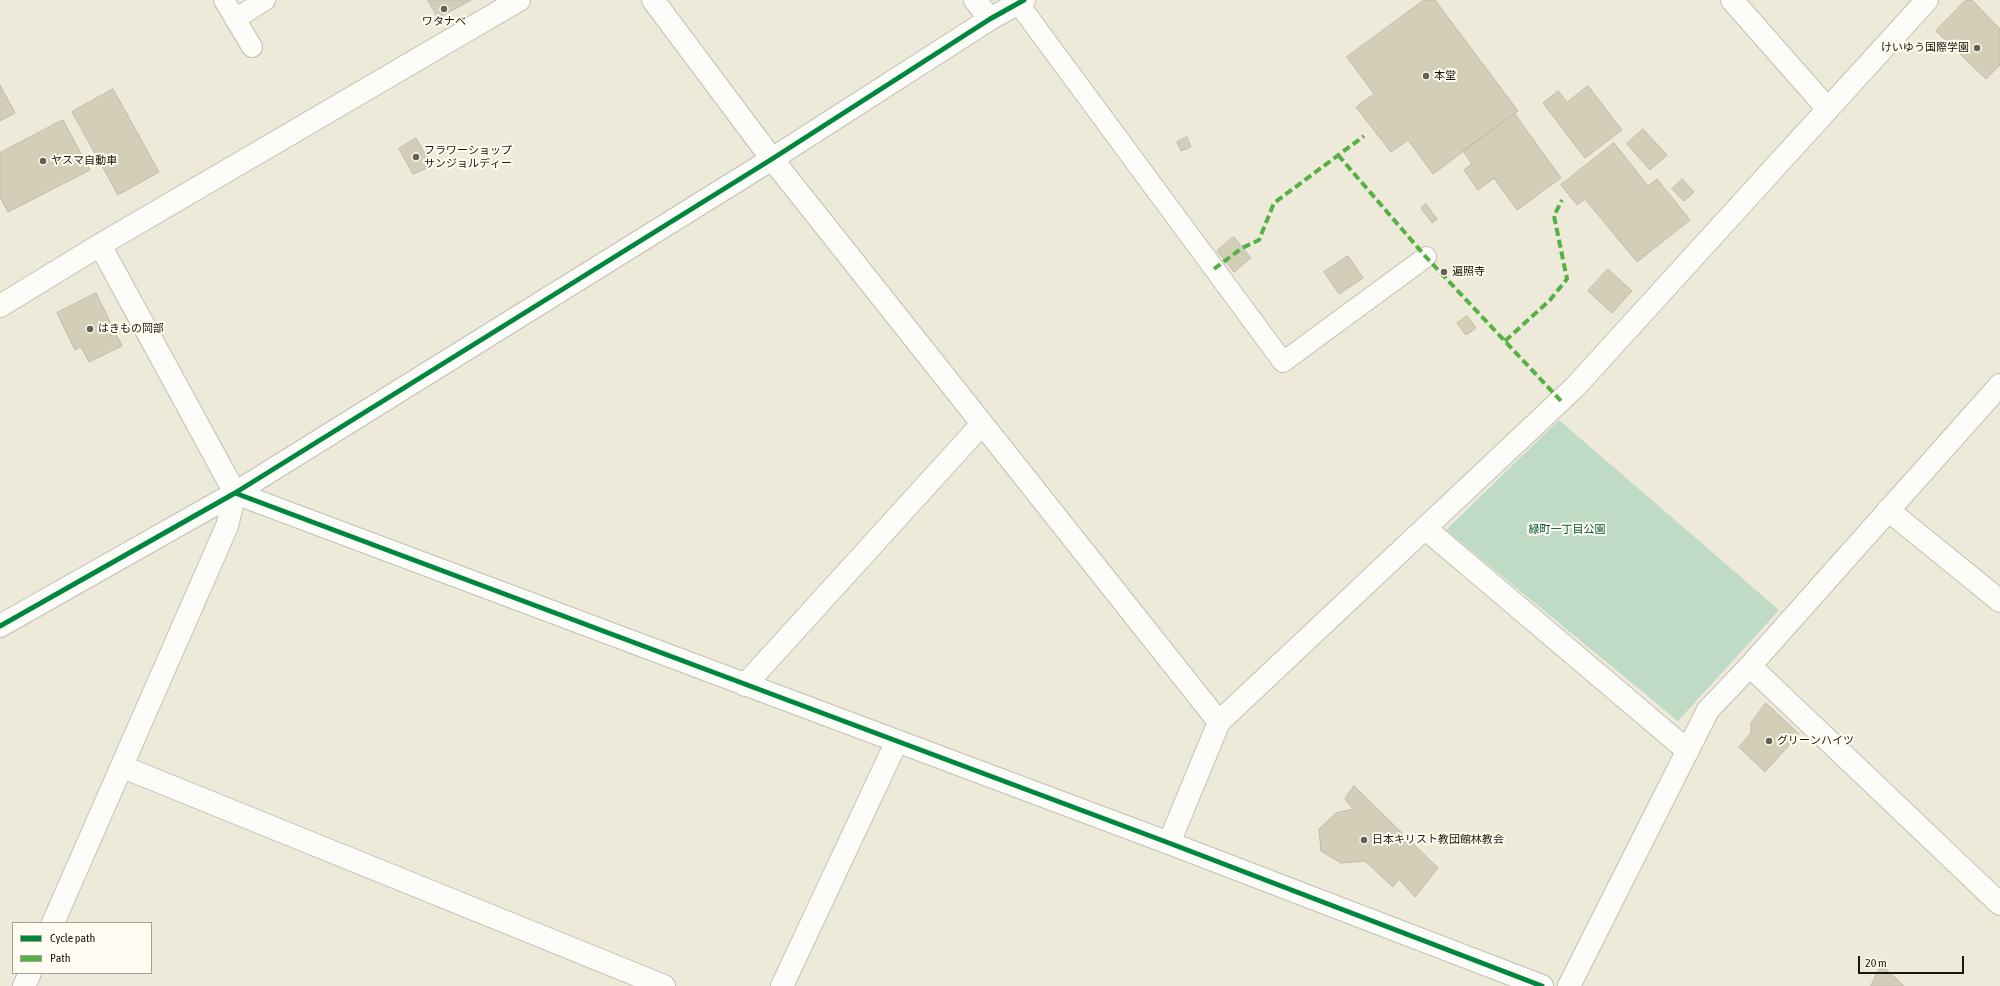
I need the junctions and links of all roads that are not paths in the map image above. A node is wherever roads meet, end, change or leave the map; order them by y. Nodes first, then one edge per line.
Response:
1 (224, 0) edge
2 (265, 0) edge
3 (519, 0) edge
4 (653, 0) edge
5 (975, 0) edge
6 (1732, 0) edge
7 (1927, 0) edge
8 (1021, 2) edge
9 (235, 19) junction
10 (990, 19) junction
11 (252, 47) dead end
12 (1827, 108) junction
13 (772, 159) junction
14 (100, 245) junction
15 (1426, 258) dead end
16 (0, 306) edge
17 (2000, 385) edge
18 (982, 424) junction
19 (235, 493) junction
20 (1888, 510) junction
21 (1426, 529) junction
22 (2000, 602) edge
23 (0, 626) edge
24 (1750, 666) junction
25 (744, 686) junction
26 (1219, 722) junction
27 (896, 743) junction
28 (1688, 751) junction
29 (122, 767) junction
30 (1169, 843) junction
31 (2000, 904) edge
32 (53, 922) edge
33 (30, 974) edge
34 (24, 986) edge
35 (664, 986) edge
36 (782, 986) edge
37 (1542, 986) edge
38 (1569, 986) edge

1 - 9 lane
2 - 9 lane
3 - 14 street
4 - 13 street
5 - 10 street
6 - 12 street
7 - 12 street
8 - 10 street
8 - 15 lane
9 - 11 lane
10 - 13 street
12 - 21 street
13 - 18 street
13 - 19 street
14 - 16 street
14 - 19 street
17 - 20 street
18 - 25 street
18 - 26 street
19 - 23 street
19 - 25 street
19 - 29 street
20 - 22 street
20 - 24 street
21 - 26 street
21 - 28 street
24 - 28 street
24 - 31 street
25 - 27 street
26 - 30 street
27 - 30 street
27 - 36 street
28 - 38 street
29 - 32 street
29 - 35 street
30 - 37 street
33 - 34 street

